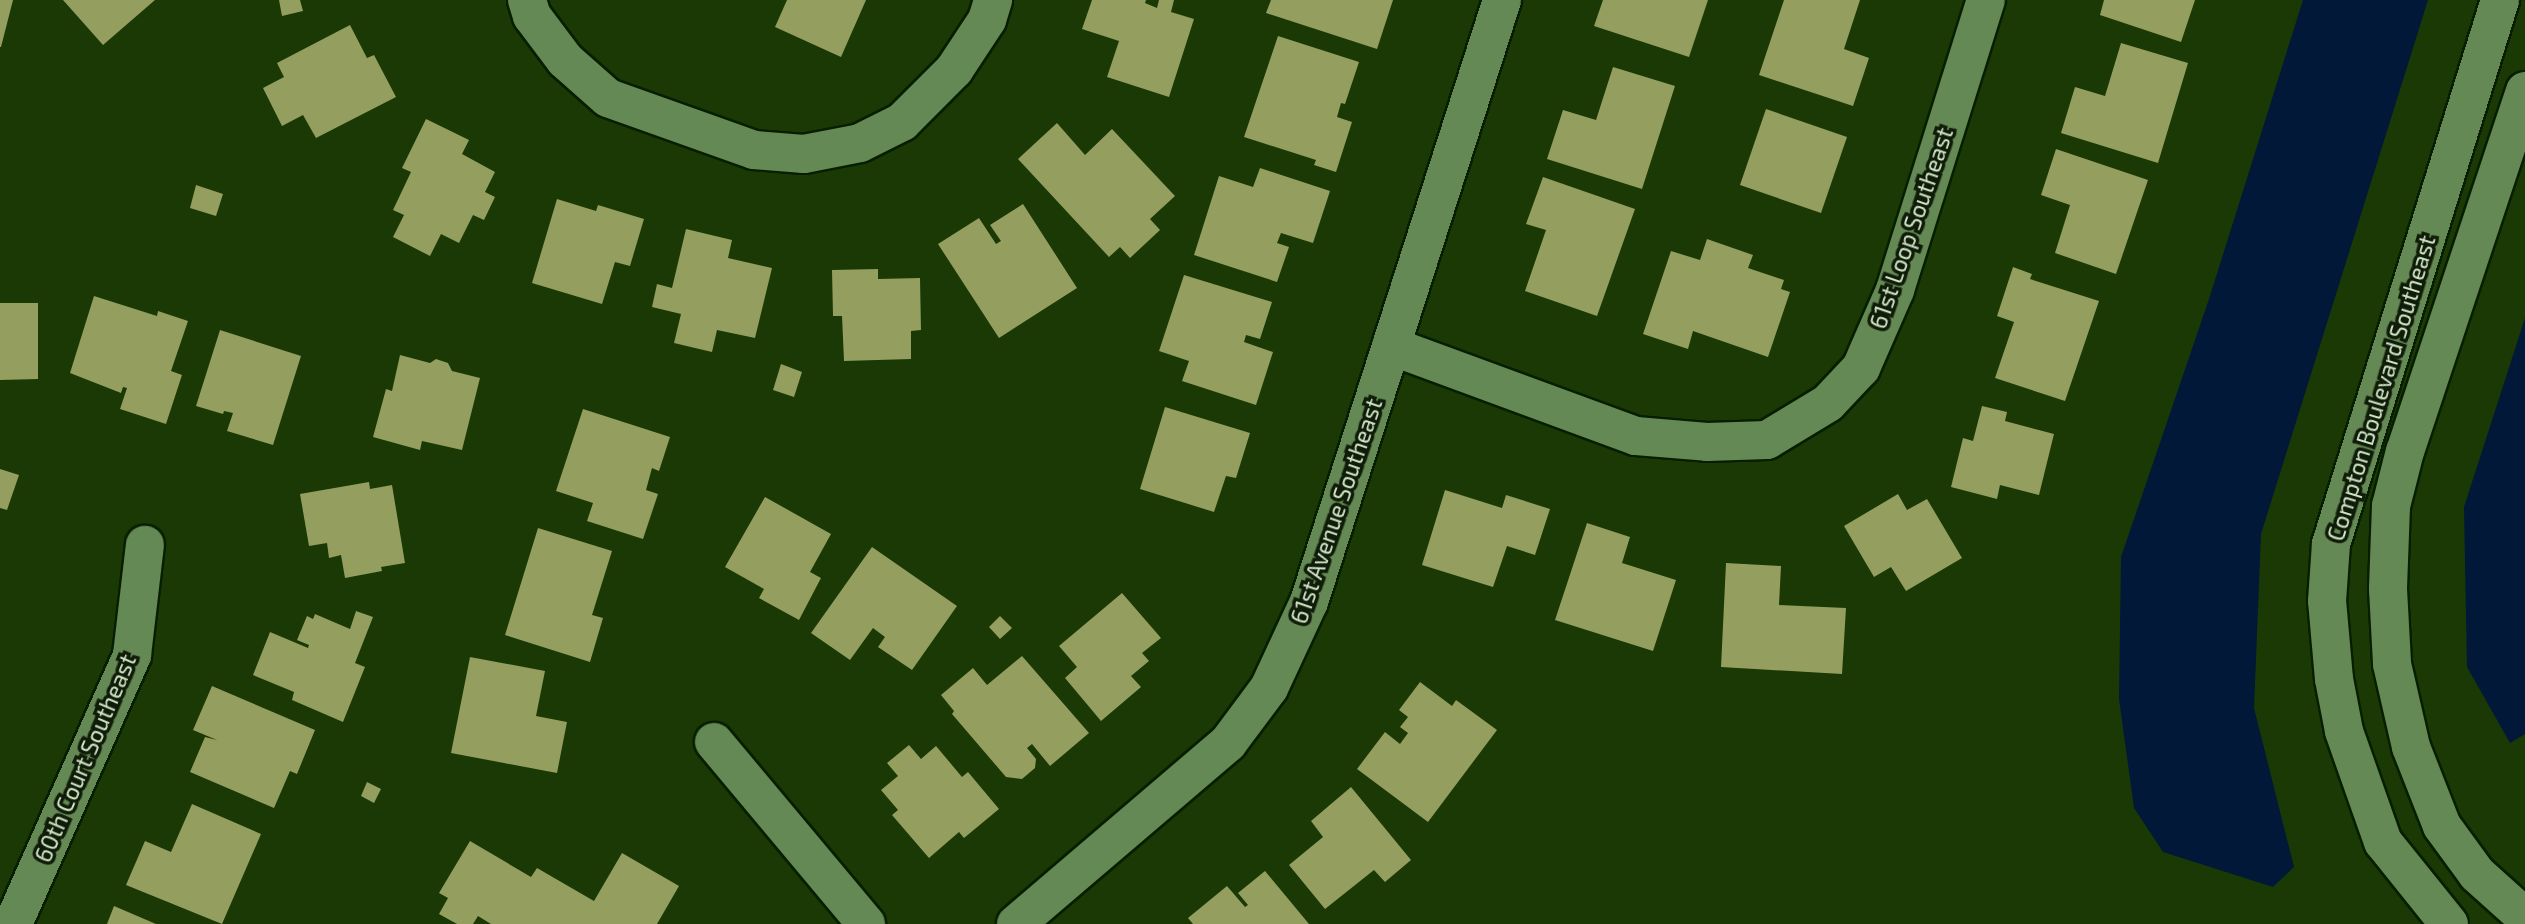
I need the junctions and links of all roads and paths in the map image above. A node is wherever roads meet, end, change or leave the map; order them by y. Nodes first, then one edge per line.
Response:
1 (527, 0) edge
2 (993, 0) edge
3 (1502, 0) edge
4 (1986, 0) edge
5 (2500, 0) edge
6 (2525, 91) edge
7 (1391, 346) junction
8 (145, 545) dead end
9 (714, 742) dead end
10 (2525, 917) edge
11 (13, 924) edge
12 (866, 924) edge
13 (1016, 924) edge
14 (2449, 924) edge

1 - 2 street
3 - 7 street, 61st Avenue Southeast
4 - 7 street, 61st Loop Southeast
5 - 14 street, Compton Boulevard Southeast
6 - 10 street, Compton Boulevard Southeast
7 - 13 street, 61st Avenue Southeast
8 - 11 street, 60th Court Southeast
9 - 12 street

